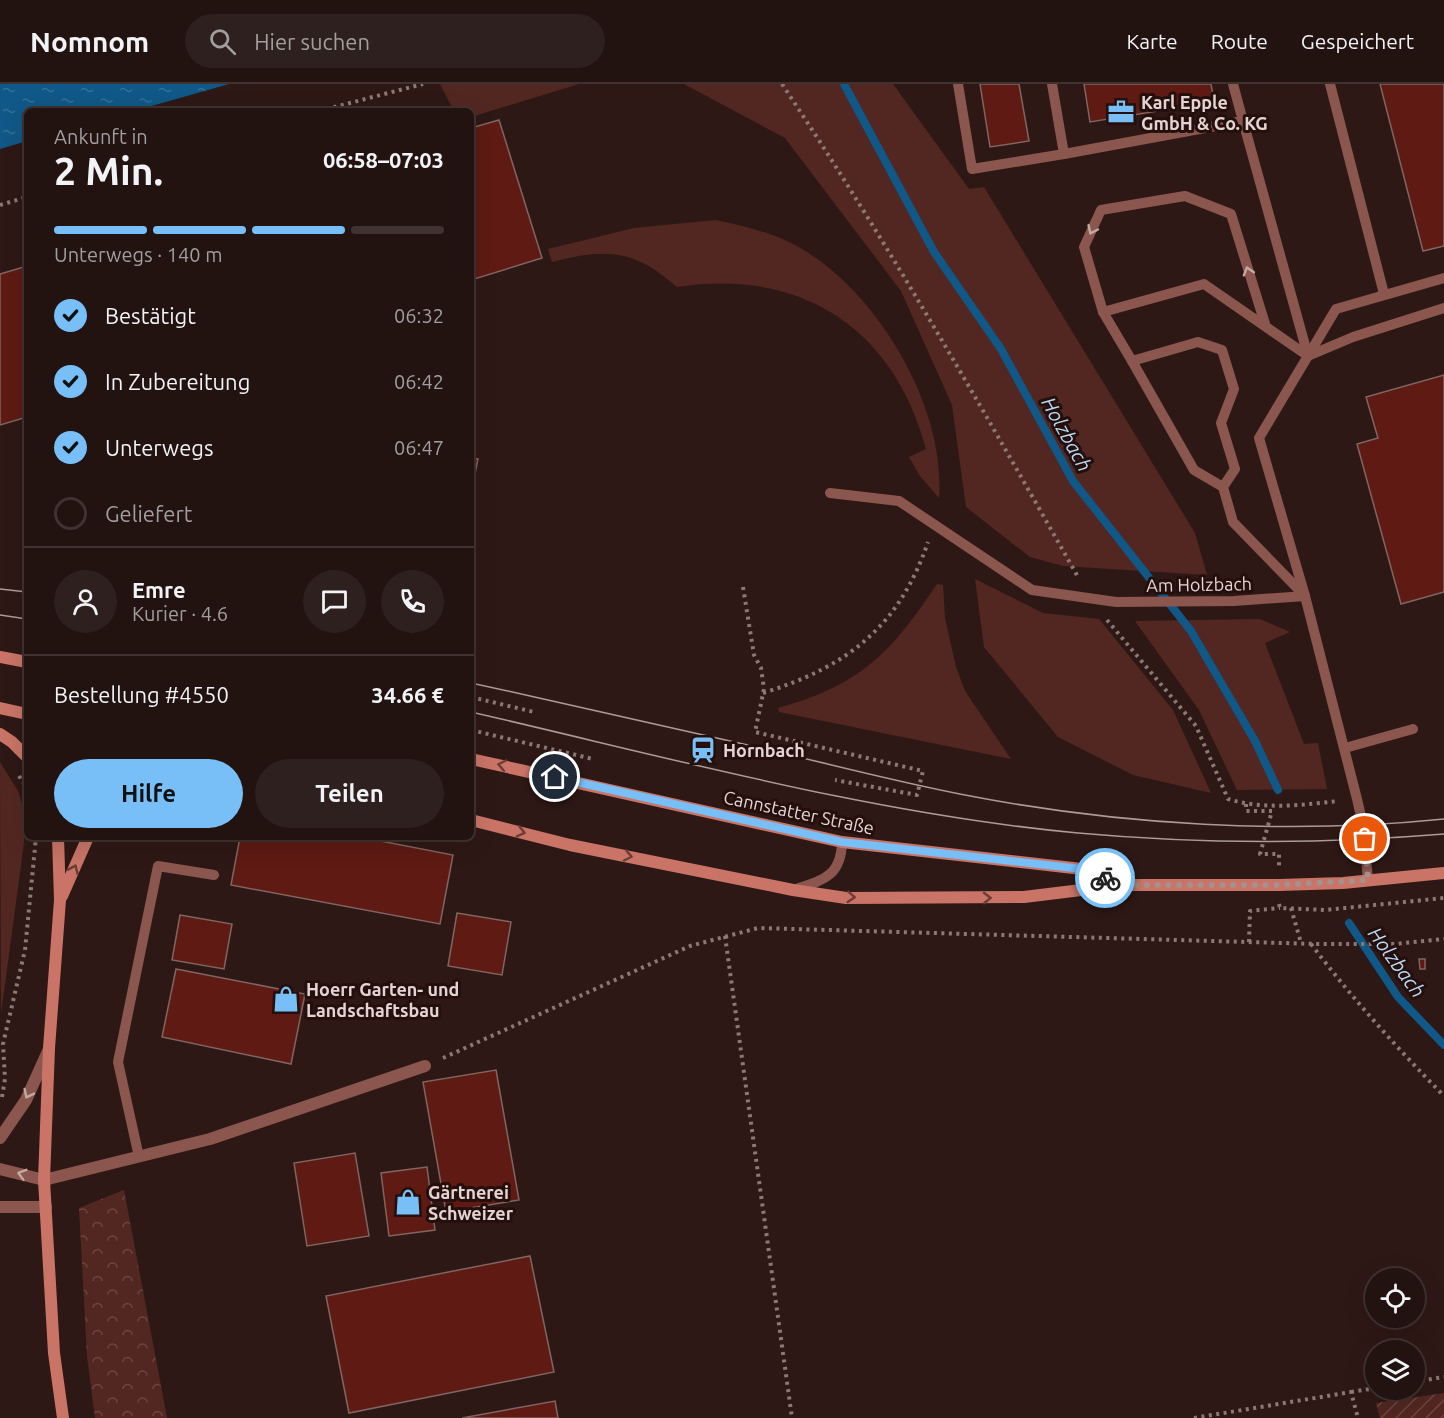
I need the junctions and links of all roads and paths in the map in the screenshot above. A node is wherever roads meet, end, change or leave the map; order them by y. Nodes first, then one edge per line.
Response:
1 (423, 84) edge
2 (782, 84) edge
3 (958, 84) edge
4 (1052, 84) edge
5 (1233, 84) edge
6 (1330, 84) edge
7 (331, 108) edge
8 (1243, 121) junction
9 (1064, 154) junction
10 (24, 198) edge
11 (0, 205) edge
12 (1444, 278) edge
13 (1384, 294) junction
14 (1444, 308) edge
15 (1103, 312) junction
16 (1266, 327) junction
17 (1308, 356) junction
18 (1132, 361) junction
19 (1223, 487) junction
20 (830, 493) dead end
21 (934, 524) junction
22 (743, 587) dead end
23 (1305, 596) junction
24 (1091, 600) junction
25 (0, 657) edge
26 (24, 661) edge
27 (763, 693) junction
28 (474, 698) edge
29 (0, 708) edge
30 (534, 712) dead end
31 (24, 713) edge
32 (1413, 729) dead end
33 (474, 731) edge
34 (0, 734) edge
35 (1345, 748) junction
36 (24, 754) edge
37 (593, 759) dead end
38 (474, 760) edge
39 (835, 780) dead end
40 (1357, 799) junction
41 (1246, 804) junction
42 (474, 821) edge
43 (36, 840) edge
44 (58, 840) edge
45 (87, 840) edge
46 (842, 842) junction
47 (1444, 873) edge
48 (213, 875) dead end
49 (1368, 880) junction
50 (1122, 885) junction
51 (1279, 885) junction
52 (793, 890) junction
53 (1444, 898) edge
54 (60, 900) junction
55 (1280, 908) junction
56 (1292, 908) junction
57 (725, 936) junction
58 (1444, 939) edge
59 (1250, 942) junction
60 (1301, 943) junction
61 (1311, 944) junction
62 (50, 1048) junction
63 (425, 1066) joint
64 (1444, 1096) edge
65 (1, 1105) edge
66 (0, 1138) edge
67 (139, 1157) junction
68 (0, 1169) edge
69 (44, 1180) junction
70 (46, 1206) junction
71 (0, 1207) edge
72 (1444, 1377) edge
73 (1425, 1380) edge
74 (1365, 1390) edge
75 (1351, 1392) junction
76 (63, 1418) edge
77 (792, 1418) edge
78 (1194, 1418) edge
79 (1358, 1418) edge

1 - 7 path
2 - 24 path
3 - 9 lane
4 - 9 lane
5 - 8 lane
6 - 13 lane
8 - 9 lane
8 - 17 lane
10 - 11 path
12 - 13 lane
13 - 17 lane
14 - 17 lane
15 - 16 lane
16 -> 15 lane
15 - 18 lane
16 - 17 lane
17 - 23 lane
18 - 19 lane
18 - 19 lane
19 - 23 lane
20 - 21 lane, Am Holzbach
21 - 24 lane, Am Holzbach
21 - 27 path
22 - 27 path
23 - 24 lane, Am Holzbach
23 - 35 lane
24 - 41 path
25 - 26 main road
27 - 39 path
28 - 30 path
29 - 31 main road
32 - 35 lane
33 - 37 path
34 - 36 main road
35 - 40 lane
46 -> 38 main road, Cannstatter Straße
40 - 41 path
40 - 49 lane
41 - 51 path
42 -> 52 main road, Cannstatter Straße
43 - 65 path
44 - 54 main road
54 -> 45 main road
46 - 50 main road, Cannstatter Straße
46 - 52 lane
47 - 49 main road, Cannstatter Straße
48 - 67 lane
49 - 51 main road, Cannstatter Straße
50 - 51 main road, Cannstatter Straße
52 -> 50 main road, Cannstatter Straße
51 - 55 path
53 - 56 path
54 - 62 main road
55 - 56 path
55 - 59 path
56 - 60 path
57 - 59 path
57 - 63 path
57 - 77 path
58 - 61 path
59 - 60 path
60 - 61 path
61 - 64 path
62 -> 66 street
62 - 69 main road
63 - 67 street
67 - 69 street
69 -> 68 street
69 - 70 main road
70 - 71 street
70 - 76 main road
72 - 73 path
74 - 75 path
75 - 78 path
75 - 79 path

